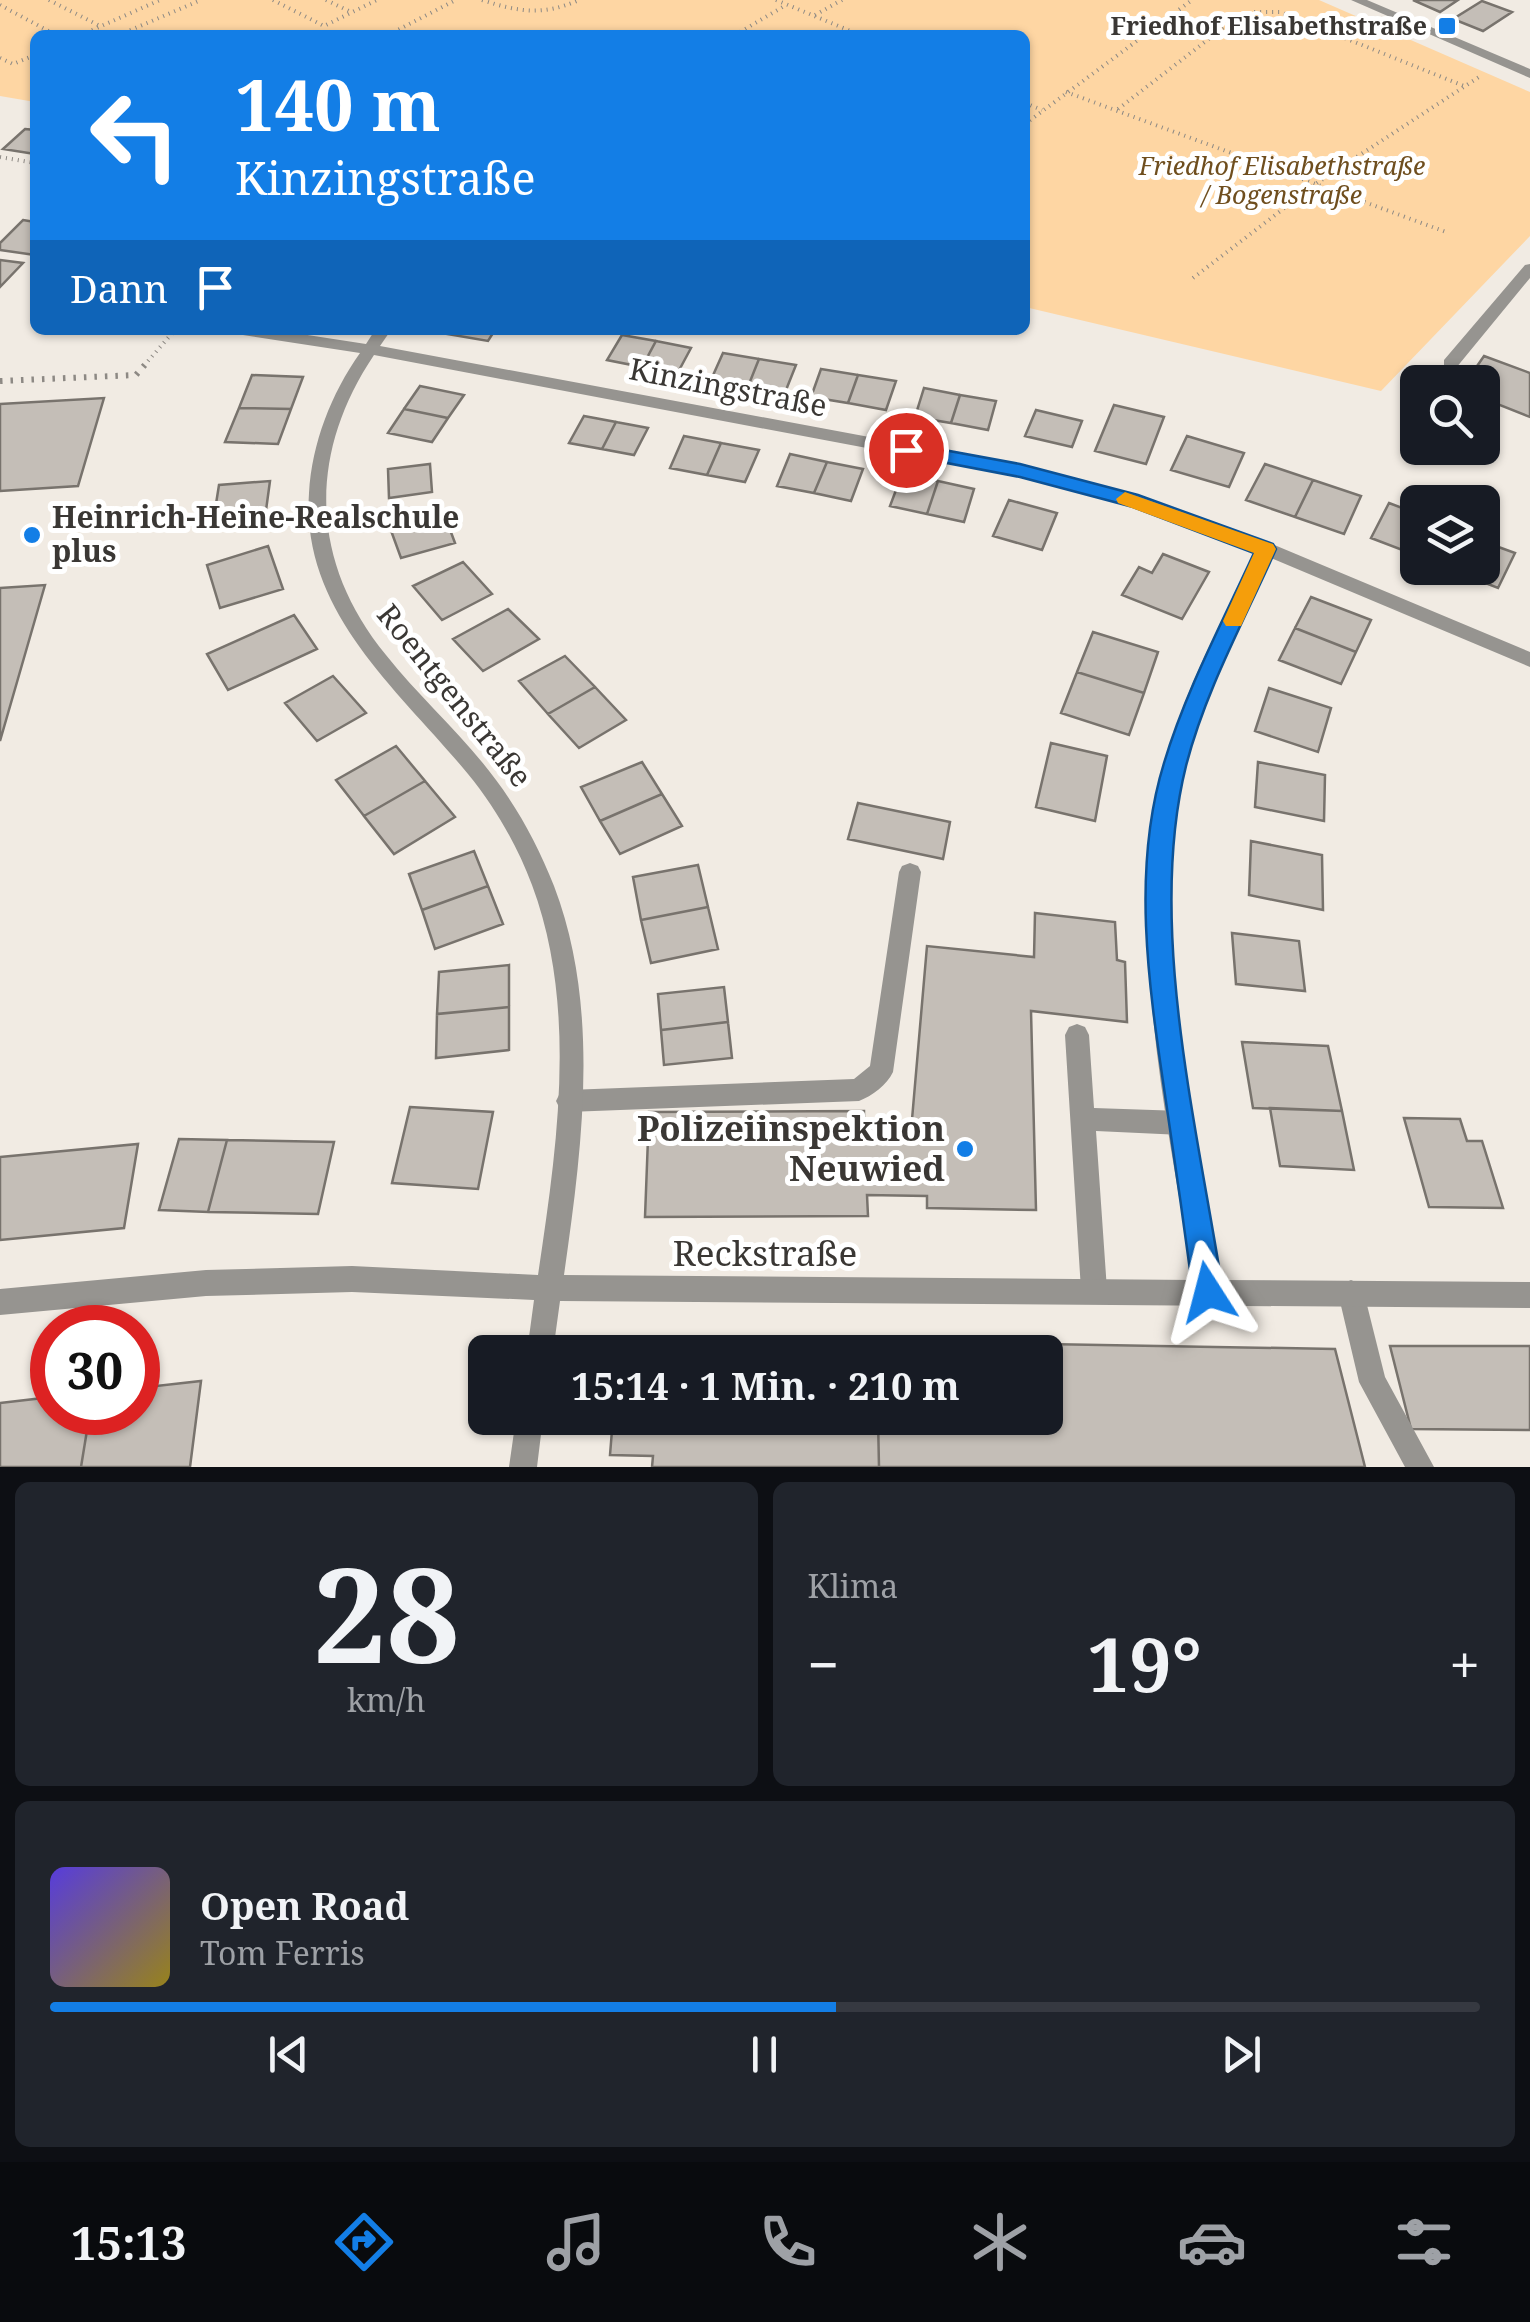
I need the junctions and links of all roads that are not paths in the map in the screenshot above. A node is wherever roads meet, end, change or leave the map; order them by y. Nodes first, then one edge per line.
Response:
1 (1358, 0) edge
2 (1530, 74) edge
3 (1530, 268) edge
4 (274, 335) edge
5 (379, 335) edge
6 (368, 350) junction
7 (1450, 364) dead end
8 (1266, 549) junction
9 (1530, 660) edge
10 (910, 872) dead end
11 (1077, 1035) dead end
12 (568, 1101) junction
13 (1083, 1120) junction
14 (1182, 1123) junction
15 (549, 1288) junction
16 (1094, 1290) junction
17 (1208, 1292) junction
18 (1351, 1294) junction
19 (1530, 1295) edge
20 (0, 1302) edge
21 (542, 1335) edge
22 (528, 1435) edge
23 (524, 1467) edge
24 (1420, 1467) edge

1 - 2 street
3 - 7 street
4 - 6 street, Kinzingstraße
5 - 6 street, Roentgenstraße
6 - 8 street, Kinzingstraße
6 - 12 street, Roentgenstraße
8 - 9 street, Kinzingstraße
8 - 14 street
10 - 12 street
11 - 13 street
12 - 15 street, Roentgenstraße
13 - 14 street
13 - 16 street
14 - 17 street
15 - 16 street, Reckstraße
15 - 20 street, Reckstraße
15 - 21 street, Roentgenstraße
16 - 17 street, Reckstraße
17 - 18 street, Reckstraße
18 - 19 street, Reckstraße
18 - 24 street
22 - 23 street

